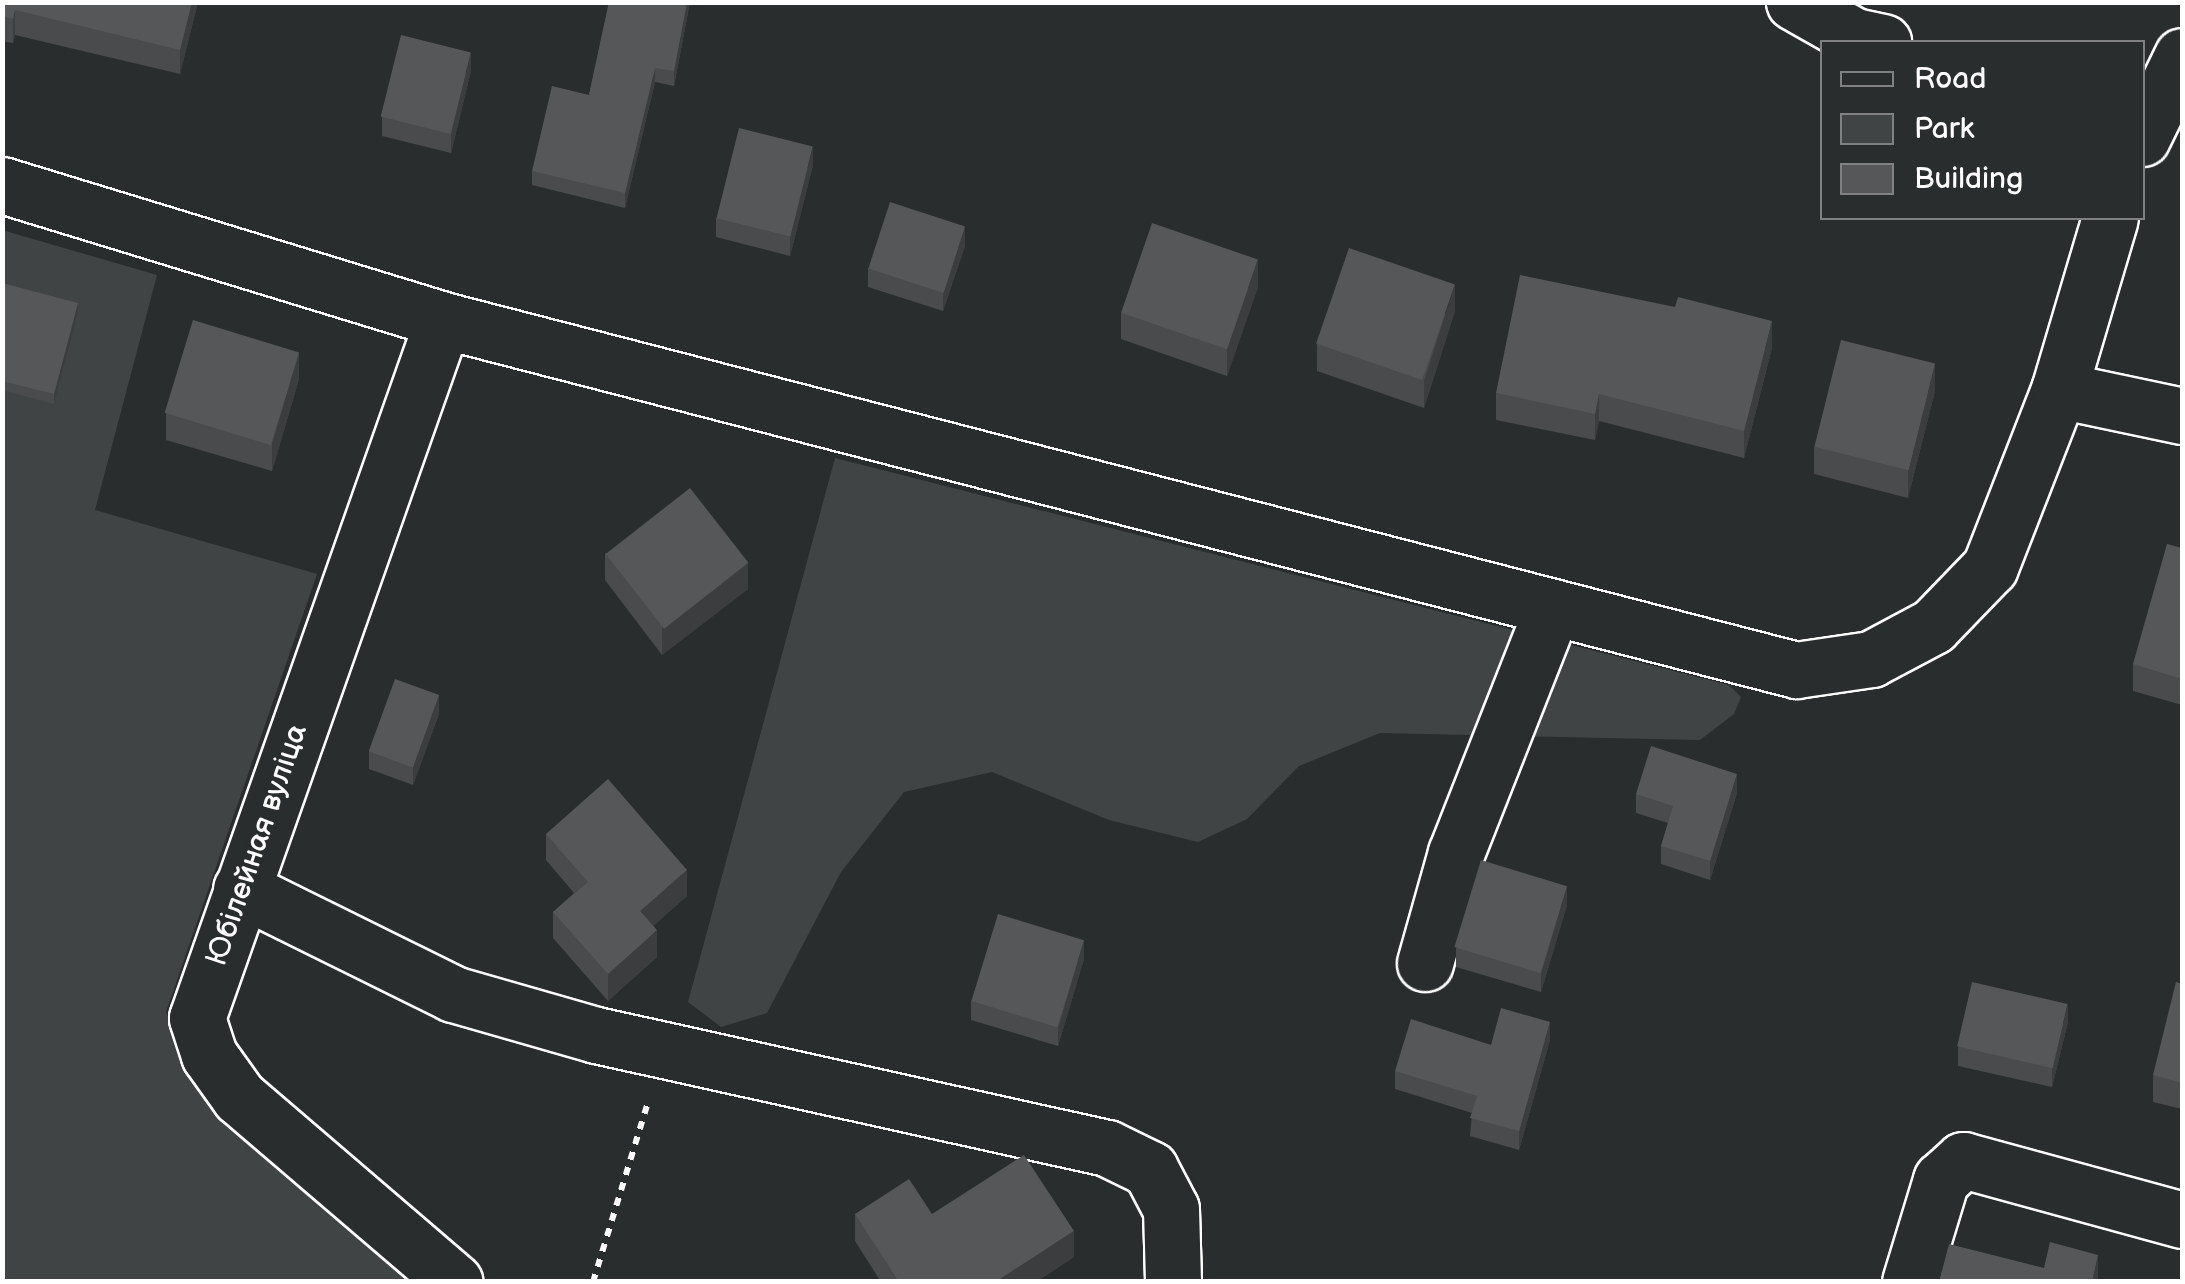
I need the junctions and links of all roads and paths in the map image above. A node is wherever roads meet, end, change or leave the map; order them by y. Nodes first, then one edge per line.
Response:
1 (1794, 2) edge
2 (1873, 40) edge
3 (2182, 56) edge
4 (2145, 126) edge
5 (2, 185) edge
6 (2109, 220) edge
7 (443, 320) junction
8 (2059, 390) junction
9 (2182, 416) edge
10 (1554, 607) junction
11 (241, 889) junction
12 (1424, 963) dead end
13 (667, 1050) junction
14 (2182, 1220) edge
15 (455, 1282) edge
16 (592, 1282) edge
17 (1173, 1282) edge
18 (1910, 1282) edge

1 - 2 street
3 - 4 street
5 - 7 street
6 - 8 street
7 - 10 street
7 - 11 street, Юбілейная вуліца
8 - 9 street
8 - 10 street
10 - 12 street
11 - 13 street
11 - 15 street, Юбілейная вуліца
13 - 16 path
13 - 17 street
14 - 18 street

